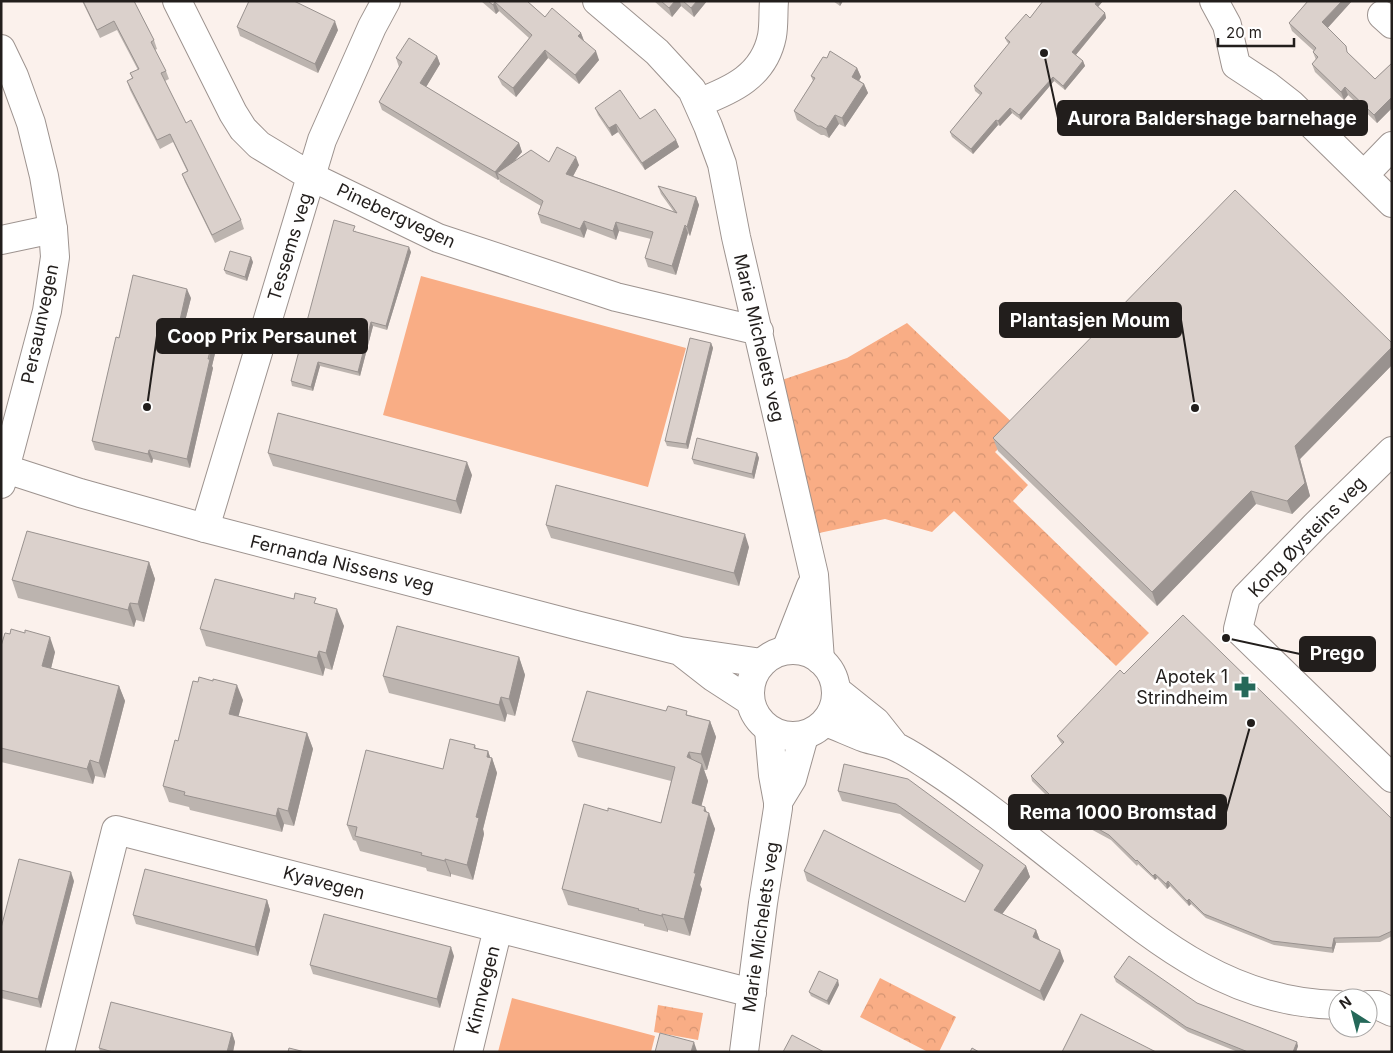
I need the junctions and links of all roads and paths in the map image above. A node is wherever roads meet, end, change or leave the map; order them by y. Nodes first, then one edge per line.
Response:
1 (177, 1) edge
2 (386, 1) edge
3 (597, 1) edge
4 (774, 1) edge
5 (1214, 1) edge
6 (1, 49) edge
7 (698, 103) junction
8 (1392, 146) edge
9 (1364, 175) junction
10 (312, 177) junction
11 (1392, 203) edge
12 (53, 229) junction
13 (1, 240) edge
14 (759, 331) junction
15 (1392, 451) edge
16 (4, 477) edge
17 (205, 528) junction
18 (814, 575) junction
19 (786, 650) junction
20 (680, 651) junction
21 (820, 660) junction
22 (762, 663) junction
23 (836, 690) junction
24 (750, 701) junction
25 (815, 729) junction
26 (769, 730) junction
27 (895, 746) junction
28 (1392, 778) edge
29 (778, 802) junction
30 (498, 928) junction
31 (752, 993) junction
32 (1328, 1004) edge
33 (60, 1052) edge
34 (468, 1052) edge
35 (744, 1052) edge

1 - 10 street, Pinebergvegen
2 - 10 street, Tessems veg
3 - 7 street, Marie Michelets veg
4 - 7 street
5 - 9 street
6 - 12 street, Persaunvegen
7 - 14 street, Marie Michelets veg
8 - 9 street
9 - 11 street
10 - 14 street, Pinebergvegen
10 - 17 street, Tessems veg
12 - 13 street
12 - 16 street, Persaunvegen
14 - 18 street, Marie Michelets veg
15 - 28 street, Kong Øysteins veg
16 - 17 street, Fernanda Nissens veg
17 - 20 street, Fernanda Nissens veg
18 - 19 street
18 - 21 street, Marie Michelets veg
19 - 21 street
19 - 22 street
20 - 22 street, Fernanda Nissens veg
20 - 24 street, Fernanda Nissens veg
21 - 23 street
22 - 24 street
23 - 25 street
23 - 27 street
24 - 26 street
25 - 26 street
25 - 27 street
25 - 29 street, Marie Michelets veg
26 - 29 street, Marie Michelets veg
27 - 32 street
29 - 31 street, Marie Michelets veg
30 - 31 street, Kyavegen
30 - 33 street, Kyavegen
30 - 34 street, Kinnvegen
31 - 35 street, Marie Michelets veg

